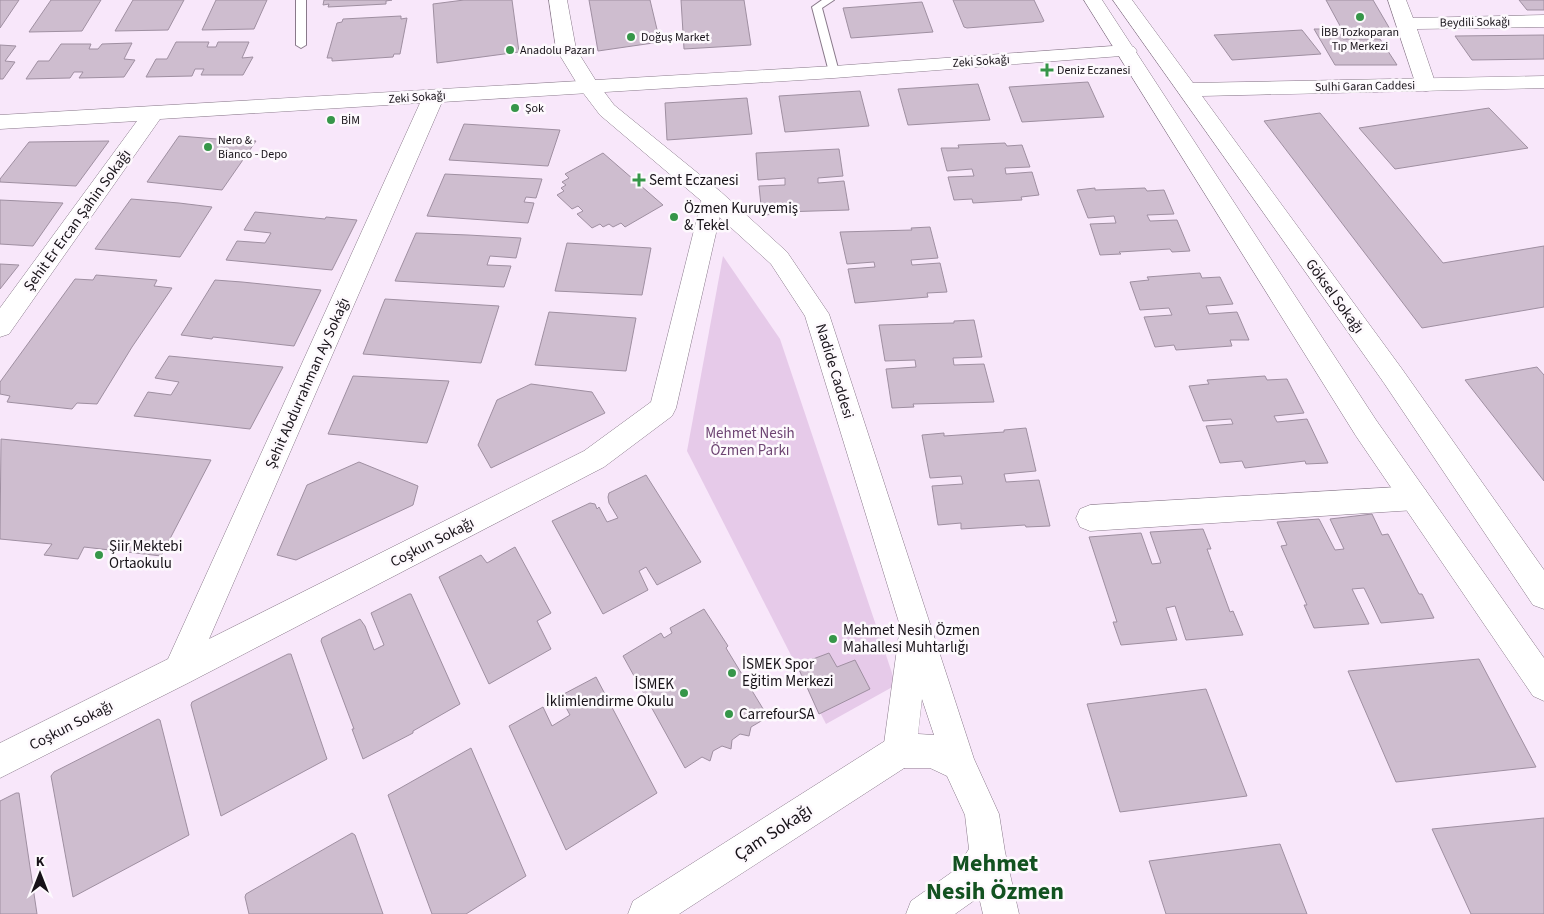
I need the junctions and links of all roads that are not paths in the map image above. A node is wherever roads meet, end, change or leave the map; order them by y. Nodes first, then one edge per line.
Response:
1 (301, 0) edge
2 (558, 0) edge
3 (829, 0) edge
4 (1093, 0) edge
5 (1122, 0) edge
6 (1397, 0) edge
7 (1544, 21) edge
8 (1405, 24) junction
9 (301, 45) dead end
10 (1127, 50) junction
11 (834, 72) junction
12 (1544, 82) edge
13 (1426, 85) junction
14 (588, 86) junction
15 (1186, 90) junction
16 (434, 96) junction
17 (154, 112) junction
18 (0, 122) edge
19 (713, 198) junction
20 (0, 327) edge
21 (1415, 498) junction
22 (1090, 518) dead end
23 (1544, 595) edge
24 (915, 625) junction
25 (179, 671) junction
26 (1544, 685) edge
27 (900, 751) junction
28 (0, 761) edge
29 (959, 764) junction
30 (987, 852) junction
31 (646, 914) edge
32 (924, 914) edge
33 (1001, 914) edge

1 - 9 lane
2 - 14 street, Nadide Caddesi
3 - 11 lane
4 - 10 street
5 - 15 street, Göksel Sokağı
6 - 8 street
7 - 8 street, Beydili Sokağı
8 - 13 street
10 - 11 street, Zeki Sokağı
10 - 21 street
11 - 14 street, Zeki Sokağı
12 - 13 street, Sulhi Garan Caddesi
13 - 15 street, Sulhi Garan Caddesi
14 - 16 street, Zeki Sokağı
14 - 19 street, Nadide Caddesi
15 - 23 street, Göksel Sokağı
16 - 17 street, Zeki Sokağı
16 - 25 street, Şehit Abdurrahman Ay Sokağı
17 - 18 street, Zeki Sokağı
17 - 20 street, Şehit Er Ercan Şahin Sokağı
19 - 24 street, Nadide Caddesi
19 - 25 street, Coşkun Sokağı
21 - 22 street
21 - 26 street
24 - 27 street, Nadide Caddesi
24 - 29 street, Nadide Caddesi
25 - 28 street, Coşkun Sokağı
27 - 29 street
27 - 31 street, Çam Sokağı
29 - 30 street, Nadide Caddesi
30 - 32 street
30 - 33 street, Nadide Caddesi

